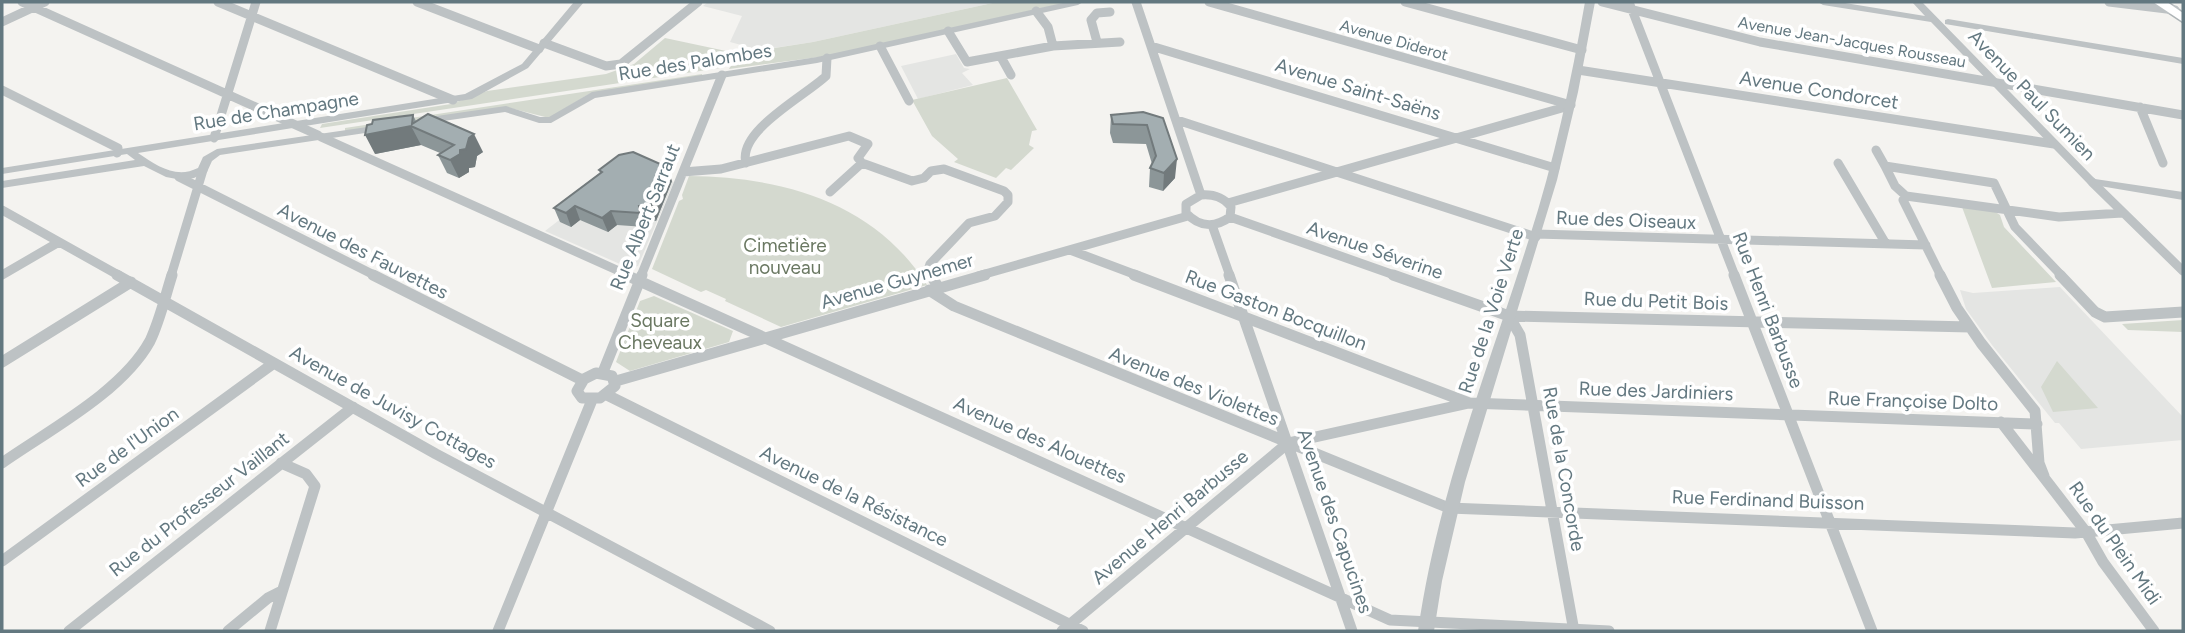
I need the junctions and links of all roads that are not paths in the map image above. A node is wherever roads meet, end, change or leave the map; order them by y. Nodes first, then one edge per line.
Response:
1 (22, 2) edge
2 (46, 2) edge
3 (218, 2) edge
4 (256, 2) edge
5 (417, 2) edge
6 (579, 2) edge
7 (698, 2) edge
8 (1078, 2) edge
9 (1136, 2) edge
10 (1209, 2) edge
11 (1405, 2) edge
12 (1590, 2) edge
13 (1602, 2) edge
14 (1824, 2) edge
15 (1917, 2) edge
16 (2109, 2) edge
17 (2159, 2) edge
18 (1631, 6) edge
19 (34, 7) junction
20 (1036, 11) junction
21 (2175, 11) edge
22 (1110, 12) dead end
23 (252, 16) junction
24 (1935, 20) junction
25 (2, 22) edge
26 (1948, 22) joint
27 (948, 31) junction
28 (1097, 42) junction
29 (1120, 42) dead end
30 (541, 46) junction
31 (880, 46) junction
32 (1053, 46) junction
33 (1151, 46) junction
34 (1582, 50) junction
35 (1001, 57) junction
36 (827, 58) junction
37 (2183, 61) edge
38 (1578, 71) junction
39 (722, 75) junction
40 (1011, 75) dead end
41 (1661, 83) junction
42 (1996, 83) junction
43 (2, 90) edge
44 (228, 94) junction
45 (453, 100) junction
46 (909, 101) dead end
47 (1571, 105) junction
48 (2140, 107) junction
49 (2183, 115) edge
50 (1177, 120) junction
51 (415, 122) edge
52 (296, 126) junction
53 (391, 126) edge
54 (316, 134) junction
55 (214, 138) junction
56 (1455, 138) junction
57 (2054, 144) junction
58 (1876, 150) dead end
59 (130, 151) junction
60 (117, 153) junction
61 (146, 162) junction
62 (746, 163) junction
63 (862, 163) junction
64 (1838, 163) dead end
65 (2163, 163) dead end
66 (205, 164) junction
67 (1885, 166) junction
68 (1555, 168) junction
69 (2, 171) edge
70 (683, 172) junction
71 (1337, 173) junction
72 (179, 177) junction
73 (2092, 182) junction
74 (2, 185) edge
75 (198, 188) junction
76 (830, 192) dead end
77 (1201, 195) junction
78 (2183, 196) edge
79 (1906, 197) junction
80 (1228, 203) junction
81 (2006, 209) junction
82 (2, 210) edge
83 (2122, 213) junction
84 (1188, 216) junction
85 (1230, 217) junction
86 (1212, 225) junction
87 (1536, 236) junction
88 (1720, 240) junction
89 (59, 242) junction
90 (1886, 244) junction
91 (1926, 245) junction
92 (1070, 250) junction
93 (2183, 271) edge
94 (2, 275) edge
95 (640, 280) junction
96 (131, 282) junction
97 (933, 288) junction
98 (164, 301) junction
99 (2183, 312) edge
100 (1508, 316) junction
101 (1244, 317) junction
102 (1753, 321) junction
103 (1970, 327) junction
104 (766, 338) junction
105 (2, 362) edge
106 (274, 363) junction
107 (603, 372) junction
108 (582, 380) junction
109 (615, 381) junction
110 (607, 395) junction
111 (592, 400) junction
112 (1475, 403) junction
113 (1532, 404) junction
114 (352, 407) junction
115 (1788, 414) junction
116 (2001, 422) junction
117 (2037, 424) junction
118 (1288, 443) junction
119 (2, 463) edge
120 (281, 463) junction
121 (2044, 476) junction
122 (1449, 508) junction
123 (1552, 510) junction
124 (546, 514) junction
125 (1830, 522) junction
126 (2183, 523) edge
127 (1186, 528) junction
128 (2086, 532) junction
129 (2, 561) edge
130 (282, 591) junction
131 (1342, 598) junction
132 (1426, 627) edge
133 (1072, 629) edge
134 (69, 631) edge
135 (229, 631) edge
136 (270, 631) edge
137 (498, 631) edge
138 (770, 631) edge
139 (1352, 631) edge
140 (1574, 631) edge
141 (1609, 631) edge
142 (1872, 631) edge
143 (2154, 631) edge

1 - 19 street, Avenue des Alouettes
2 - 19 street
3 - 23 street
4 - 23 street
5 - 30 street
6 - 30 street, Rue de Champagne
7 - 30 street
8 - 20 street, Rue des Palombes
9 - 33 street
10 - 47 street, Avenue Diderot
11 - 34 street
12 - 34 street, Rue de la Voie Verte
13 - 18 street, Avenue Jean-Jacques Rousseau
14 - 24 street
15 - 24 street, Avenue Paul Sumien
16 - 21 street
17 - 21 main road
18 - 41 street, Rue Henri Barbusse
18 - 42 street, Avenue Jean-Jacques Rousseau
19 - 25 street
19 - 44 street, Avenue des Alouettes
20 - 27 street, Rue des Palombes
20 - 32 street
22 - 28 street
23 - 44 street
23 - 45 street
24 - 26 street
24 - 42 street, Avenue Paul Sumien
26 - 37 street
27 - 31 street, Rue des Palombes
27 - 35 street
28 - 29 street
28 - 32 street
30 - 45 street, Rue de Champagne
31 - 36 street, Rue des Palombes
31 - 46 street
32 - 35 street
33 - 50 street
33 - 56 street, Avenue Saint-Saëns
34 - 38 street, Rue de la Voie Verte
35 - 40 street
36 - 39 street, Rue des Palombes
36 - 62 street
38 - 41 street, Avenue Condorcet
38 - 47 street, Rue de la Voie Verte
39 - 51 street, Rue des Palombes
39 - 70 street, Rue Albert Sarraut
41 - 57 street, Avenue Condorcet
41 - 88 street, Rue Henri Barbusse
42 - 48 street, Avenue Jean-Jacques Rousseau
42 - 57 street, Avenue Paul Sumien
43 - 60 street
44 - 52 street, Avenue des Alouettes
44 - 55 street
45 - 52 street, Rue de Champagne
47 - 56 street
47 - 68 street, Rue de la Voie Verte
48 - 49 street, Avenue Jean-Jacques Rousseau
48 - 65 street
50 - 71 street, Rue des Oiseaux
50 - 77 street
52 - 54 street, Avenue des Alouettes
52 - 55 street, Rue de Champagne
53 - 54 street
54 - 66 street
54 - 95 street, Avenue des Alouettes
55 - 59 street, Rue de Champagne
56 - 68 street, Avenue Saint-Saëns
56 - 71 street
57 - 73 street, Avenue Paul Sumien
58 - 67 street
59 - 60 street, Rue de Champagne
59 - 61 street, Avenue des Fauvettes
60 - 69 street, Rue de Champagne
61 - 72 street, Avenue des Fauvettes
61 - 74 street
62 - 63 street
62 - 70 street
63 - 76 street
63 - 97 street
64 - 90 street
66 - 72 street
66 - 75 street
67 - 79 street
67 - 81 street
68 - 87 street, Rue de la Voie Verte
70 - 95 street, Rue Albert Sarraut
71 - 80 street
71 - 87 street, Rue des Oiseaux
72 - 75 street, Avenue des Fauvettes
73 - 78 street
73 - 83 street
75 - 98 street
75 - 108 street, Avenue des Fauvettes
77 - 80 street
77 - 84 street
79 - 81 street
79 - 91 street
80 - 85 street
81 - 83 street
81 - 99 street
82 - 89 street, Avenue de Juvisy Cottages
83 - 93 street
84 - 86 street
84 - 92 street, Avenue Guynemer
85 - 86 street
85 - 100 street, Avenue Séverine
86 - 101 street, Avenue des Capucines
87 - 88 street, Rue des Oiseaux
87 - 100 street, Rue de la Voie Verte
88 - 90 street, Rue des Oiseaux
88 - 102 street, Rue Henri Barbusse
89 - 94 street
89 - 96 street, Avenue de Juvisy Cottages
90 - 91 street, Rue des Oiseaux
91 - 103 street
92 - 97 street, Avenue Guynemer
92 - 101 street, Rue Gaston Bocquillon
95 - 104 street, Avenue des Alouettes
95 - 107 street, Rue Albert Sarraut
96 - 98 street, Avenue de Juvisy Cottages
96 - 105 street
97 - 104 street, Avenue Guynemer
97 - 118 street, Avenue des Violettes
98 - 106 street, Avenue de Juvisy Cottages
98 - 119 street
100 - 102 street, Rue du Petit Bois
100 - 112 street, Rue de la Voie Verte
100 - 113 street, Rue de la Concorde
101 - 112 street, Rue Gaston Bocquillon
101 - 118 street, Avenue des Capucines
102 - 103 street, Rue du Petit Bois
102 - 115 street, Rue Henri Barbusse
103 - 117 street
104 - 109 street, Avenue Guynemer
104 - 127 street, Avenue des Alouettes
106 - 114 street, Avenue de Juvisy Cottages
106 - 129 street, Rue de l'Union
107 - 108 street
107 - 109 street
108 - 111 street
109 - 110 street
110 - 111 street
110 - 133 street, Avenue de la Résistance
111 - 124 street
112 - 113 street, Rue des Jardiniers
112 - 118 street, Avenue Henri Barbusse
112 - 122 street, Rue de la Voie Verte
113 - 115 street, Rue des Jardiniers
113 - 123 street, Rue de la Concorde
114 - 120 street, Rue du Professeur Vaillant
114 - 124 street, Avenue de Juvisy Cottages
115 - 116 street, Rue Françoise Dolto
115 - 125 street, Rue Henri Barbusse
116 - 117 street, Rue Françoise Dolto
116 - 121 street, Rue du Plein Midi
117 - 121 street, Rue du Plein Midi
118 - 122 street, Avenue des Violettes
118 - 127 street, Avenue Henri Barbusse
118 - 131 street, Avenue des Capucines
120 - 130 street
120 - 134 street, Rue du Professeur Vaillant
121 - 128 street, Rue du Plein Midi
122 - 123 street, Rue Ferdinand Buisson
122 - 132 street, Rue de la Voie Verte
123 - 125 street, Rue Ferdinand Buisson
123 - 140 street, Rue de la Concorde
124 - 137 street
124 - 138 street, Avenue de Juvisy Cottages
125 - 128 street, Rue Ferdinand Buisson
125 - 142 street, Rue Henri Barbusse
126 - 128 street, Rue Ferdinand Buisson
127 - 131 street, Avenue des Alouettes
127 - 133 street, Avenue Henri Barbusse
128 - 143 street, Rue du Plein Midi
130 - 135 street
130 - 136 street
131 - 132 street, Avenue des Alouettes
131 - 139 street, Avenue des Capucines
132 - 140 street, Avenue des Alouettes
140 - 141 street, Avenue des Alouettes

